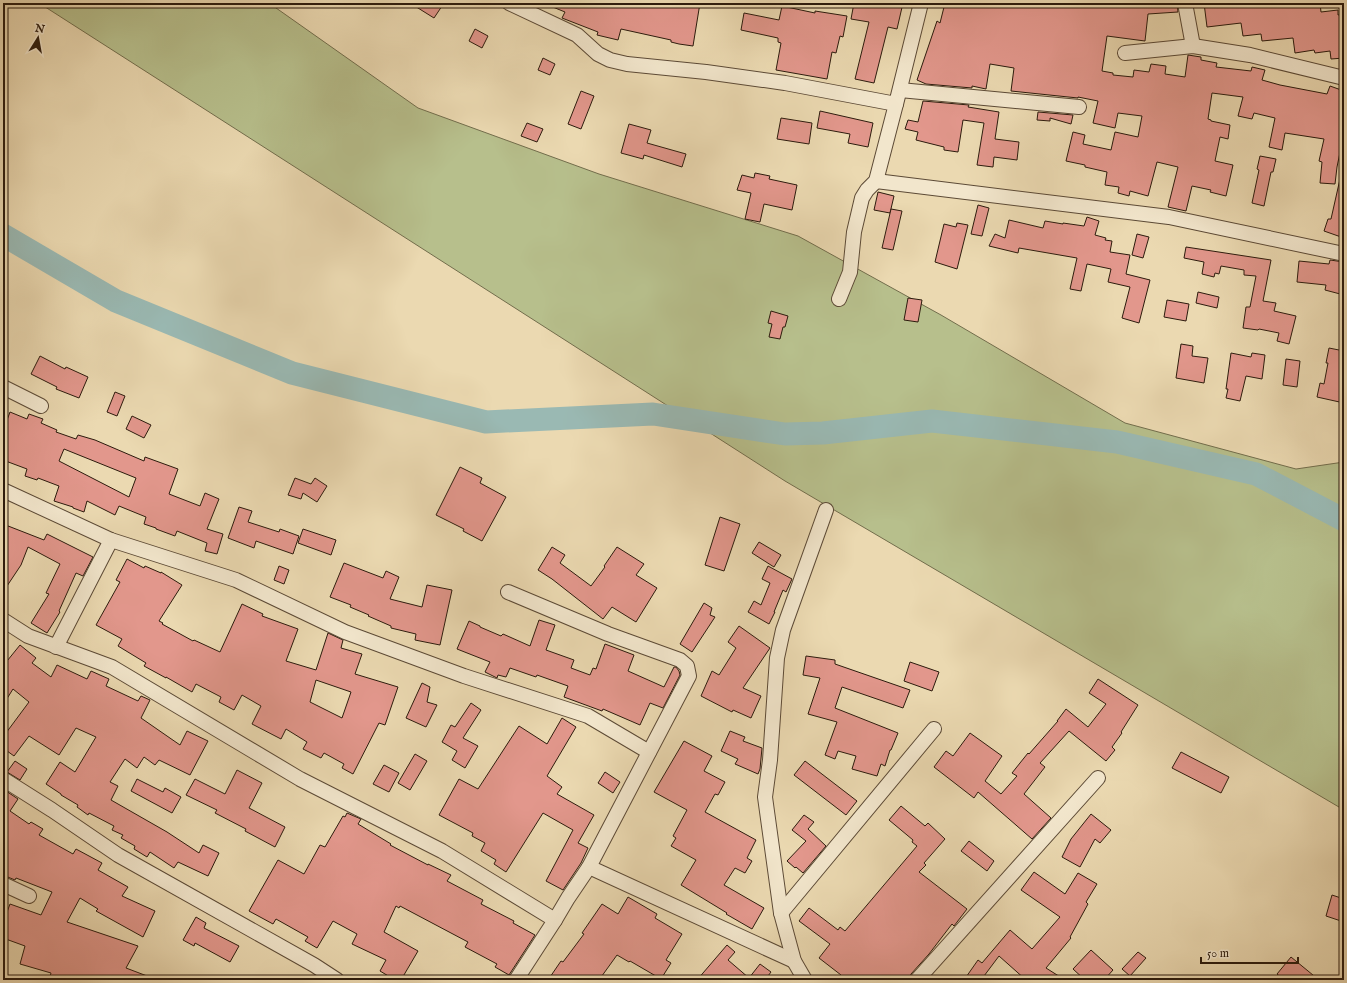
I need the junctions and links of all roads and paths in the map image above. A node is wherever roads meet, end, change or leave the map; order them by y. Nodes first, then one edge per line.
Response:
1 (921, 3) edge
2 (1185, 3) edge
3 (516, 5) edge
4 (1193, 46) junction
5 (1125, 52) dead end
6 (1344, 78) edge
7 (900, 90) junction
8 (896, 104) junction
9 (1078, 107) dead end
10 (876, 181) junction
11 (1344, 254) edge
12 (839, 300) dead end
13 (3, 387) edge
14 (41, 406) dead end
15 (3, 490) edge
16 (826, 510) dead end
17 (111, 540) junction
18 (508, 592) dead end
19 (3, 620) edge
20 (56, 647) junction
21 (934, 729) dead end
22 (649, 752) junction
23 (1098, 778) dead end
24 (3, 779) edge
25 (589, 867) junction
26 (3, 884) edge
27 (29, 896) dead end
28 (780, 912) junction
29 (556, 920) junction
30 (794, 961) junction
31 (337, 980) edge
32 (516, 980) edge
33 (805, 980) edge
34 (917, 980) edge

1 - 7 street
2 - 4 street
3 - 8 street
4 - 5 street
4 - 6 street
7 - 8 street
7 - 9 street
8 - 10 street
10 - 11 street
10 - 12 street
13 - 14 street
15 - 17 street
16 - 28 street
17 - 20 street
17 - 22 street
18 - 22 street
19 - 20 street
20 - 29 street
21 - 28 street
22 - 25 street
23 - 34 street
24 - 31 street
25 - 29 street
25 - 30 street
26 - 27 street
28 - 30 street
29 - 32 street
30 - 33 street

